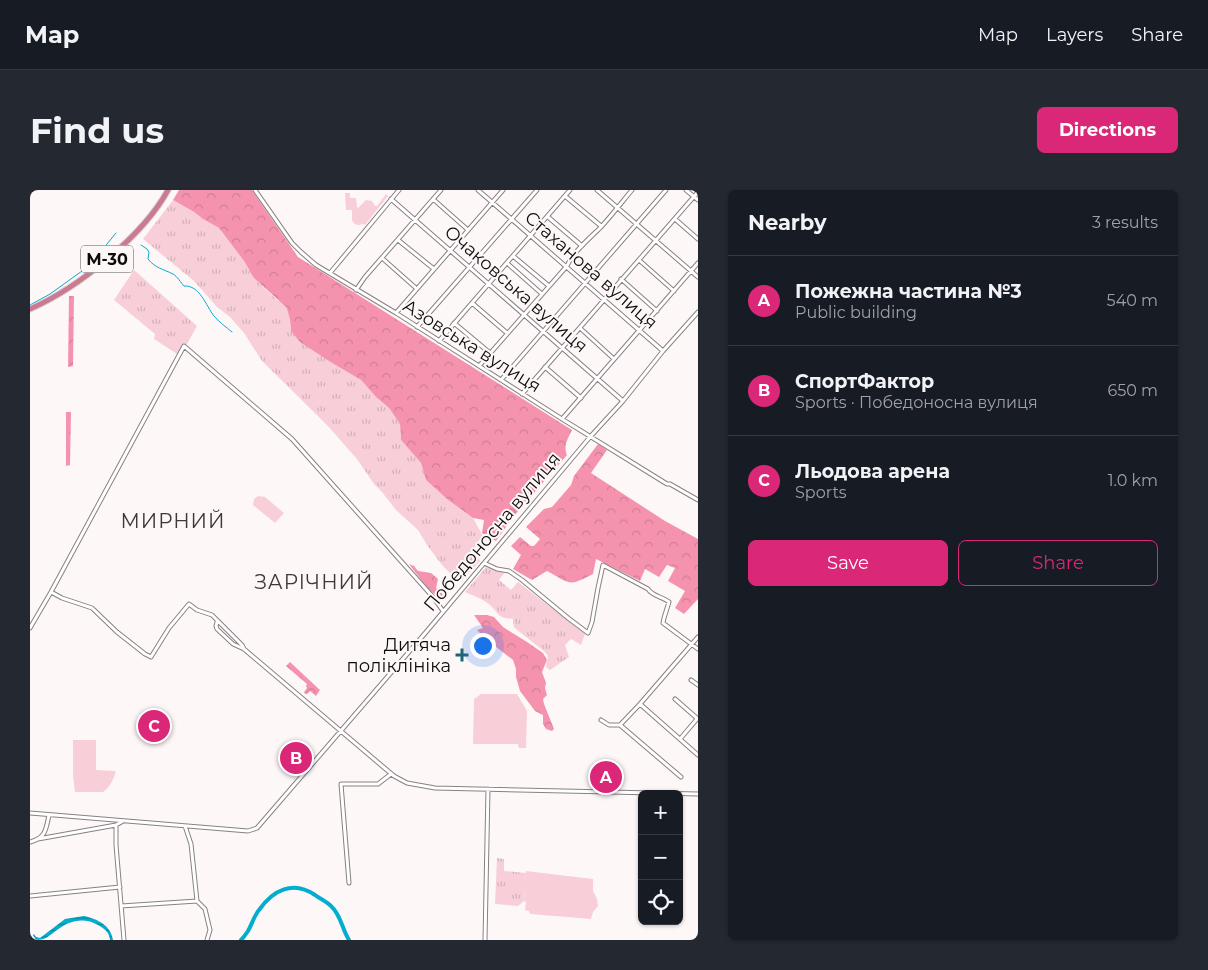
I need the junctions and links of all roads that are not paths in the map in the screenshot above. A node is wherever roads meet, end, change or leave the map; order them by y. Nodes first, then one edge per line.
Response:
1 (168, 190) edge
2 (254, 190) edge
3 (399, 190) edge
4 (441, 190) edge
5 (478, 190) edge
6 (503, 190) edge
7 (537, 190) edge
8 (570, 190) edge
9 (597, 190) edge
10 (632, 190) edge
11 (666, 190) edge
12 (686, 190) edge
13 (698, 192) edge
14 (565, 196) junction
15 (694, 197) junction
16 (391, 199) junction
17 (433, 200) junction
18 (698, 200) edge
19 (492, 202) junction
20 (618, 208) junction
21 (548, 217) junction
22 (415, 219) junction
23 (512, 219) junction
24 (676, 219) junction
25 (637, 224) junction
26 (601, 226) junction
27 (468, 230) junction
28 (530, 236) junction
29 (698, 239) edge
30 (398, 240) junction
31 (655, 240) junction
32 (582, 246) junction
33 (450, 251) junction
34 (513, 256) junction
35 (382, 258) junction
36 (639, 260) junction
37 (507, 263) junction
38 (698, 263) edge
39 (567, 266) junction
40 (470, 267) junction
41 (434, 270) junction
42 (691, 271) junction
43 (330, 273) junction
44 (698, 277) edge
45 (621, 279) junction
46 (585, 283) junction
47 (489, 284) junction
48 (548, 286) junction
49 (417, 289) junction
50 (356, 290) junction
51 (674, 291) junction
52 (542, 294) junction
53 (604, 300) junction
54 (472, 304) junction
55 (30, 309) edge
56 (657, 311) junction
57 (698, 312) edge
58 (396, 313) junction
59 (524, 315) junction
60 (454, 323) junction
61 (417, 327) junction
62 (580, 328) junction
63 (639, 330) junction
64 (543, 331) junction
65 (507, 333) junction
66 (439, 341) junction
67 (562, 348) junction
68 (663, 351) junction
69 (490, 353) junction
70 (614, 359) junction
71 (479, 366) junction
72 (545, 367) junction
73 (597, 378) junction
74 (500, 380) junction
75 (522, 394) junction
76 (581, 398) junction
77 (623, 400) junction
78 (562, 419) junction
79 (590, 436) junction
80 (698, 500) edge
81 (484, 563) junction
82 (51, 592) junction
83 (443, 611) junction
84 (30, 628) edge
85 (698, 637) edge
86 (692, 644) junction
87 (698, 649) edge
88 (691, 680) dead end
89 (698, 685) edge
90 (675, 699) dead end
91 (640, 704) junction
92 (698, 719) edge
93 (601, 720) dead end
94 (620, 725) junction
95 (341, 732) junction
96 (680, 739) junction
97 (698, 755) edge
98 (391, 774) junction
99 (681, 777) dead end
100 (488, 789) junction
101 (698, 794) edge
102 (30, 813) edge
103 (49, 815) junction
104 (124, 820) junction
105 (116, 825) junction
106 (185, 826) junction
107 (38, 839) junction
108 (30, 842) edge
109 (349, 883) dead end
110 (120, 887) junction
111 (30, 896) edge
112 (197, 901) junction
113 (121, 906) junction
114 (124, 940) edge
115 (207, 940) edge
116 (485, 940) edge

1 - 55 highway, М-30
2 - 43 street, Азовська вулиця
3 - 16 street
4 - 17 street
5 - 19 street, Стаханова вулиця
6 - 19 street
7 - 23 street
8 - 14 street
9 - 20 street
10 - 20 street
11 - 25 street
12 - 15 street
13 - 15 street
14 - 21 street
14 - 26 street
15 - 18 street
15 - 24 street
16 - 22 street, Очаковська вулиця
16 - 43 street
17 - 22 street
17 - 27 street
19 - 23 street, Стаханова вулиця
19 - 27 street
20 - 25 street
20 - 26 street
21 - 28 street
21 - 32 street
22 - 30 street
22 - 33 street, Очаковська вулиця
23 - 28 street, Стаханова вулиця
23 - 40 street
24 - 29 street
24 - 31 street
25 - 31 street
25 - 46 street
26 - 32 street
27 - 33 street
28 - 34 street
28 - 39 street, Стаханова вулиця
30 - 35 street
30 - 41 street
31 - 36 street
31 - 42 street
32 - 39 street
33 - 40 street, Очаковська вулиця
33 - 41 street
34 - 37 street
34 - 48 street
35 - 49 street
35 - 50 street
36 - 45 street
36 - 51 street
37 - 47 street
37 - 52 street
38 - 42 street
39 - 46 street, Стаханова вулиця
39 - 48 street
40 - 47 street, Очаковська вулиця
40 - 61 street
41 - 49 street
42 - 44 street
42 - 51 street
43 - 50 street, Азовська вулиця
45 - 53 street
45 - 56 street
46 - 53 street, Стаханова вулиця
46 - 64 street
47 - 54 street
47 - 59 street, Очаковська вулиця
48 - 52 street
49 - 58 street
50 - 58 street, Азовська вулиця
51 - 56 street
52 - 59 street
53 - 62 street
53 - 63 street, Стаханова вулиця
54 - 60 street
54 - 65 street
56 - 63 street
57 - 68 street, Победоносна вулиця
58 - 61 street, Азовська вулиця
59 - 64 street, Очаковська вулиця
59 - 65 street
60 - 66 street
60 - 69 street
61 - 66 street, Азовська вулиця
62 - 67 street
62 - 70 street
63 - 68 street, Стаханова вулиця
63 - 70 street
64 - 67 street, Очаковська вулиця
64 - 74 street
65 - 69 street
66 - 71 street, Азовська вулиця
67 - 72 street
67 - 73 street, Очаковська вулиця
68 - 77 street, Победоносна вулиця
69 - 71 street
70 - 73 street
71 - 74 street, Азовська вулиця
72 - 75 street
72 - 76 street
73 - 76 street
73 - 77 street, Очаковська вулиця
74 - 75 street, Азовська вулиця
75 - 78 street, Азовська вулиця
76 - 78 street
77 - 79 street, Победоносна вулиця
78 - 79 street, Азовська вулиця
79 - 80 street, Азовська вулиця
79 - 81 street, Победоносна вулиця
81 - 83 street, Победоносна вулиця
81 - 86 street
82 - 83 street
82 - 84 street
82 - 95 street
83 - 95 street, Победоносна вулиця
85 - 86 street
86 - 87 street
86 - 91 street
88 - 89 street
90 - 92 street
91 - 94 street
91 - 96 street
92 - 96 street
93 - 94 street
94 - 99 street
95 - 98 street
95 - 106 street, Победоносна вулиця
96 - 97 street
98 - 100 street
98 - 109 street
100 - 101 street
100 - 116 street
102 - 103 street
103 - 104 street
103 - 107 street
104 - 105 street
104 - 106 street
105 - 107 street
105 - 110 street
106 - 112 street
107 - 108 street
110 - 111 street
110 - 113 street
112 - 113 street
112 - 115 street
113 - 114 street

